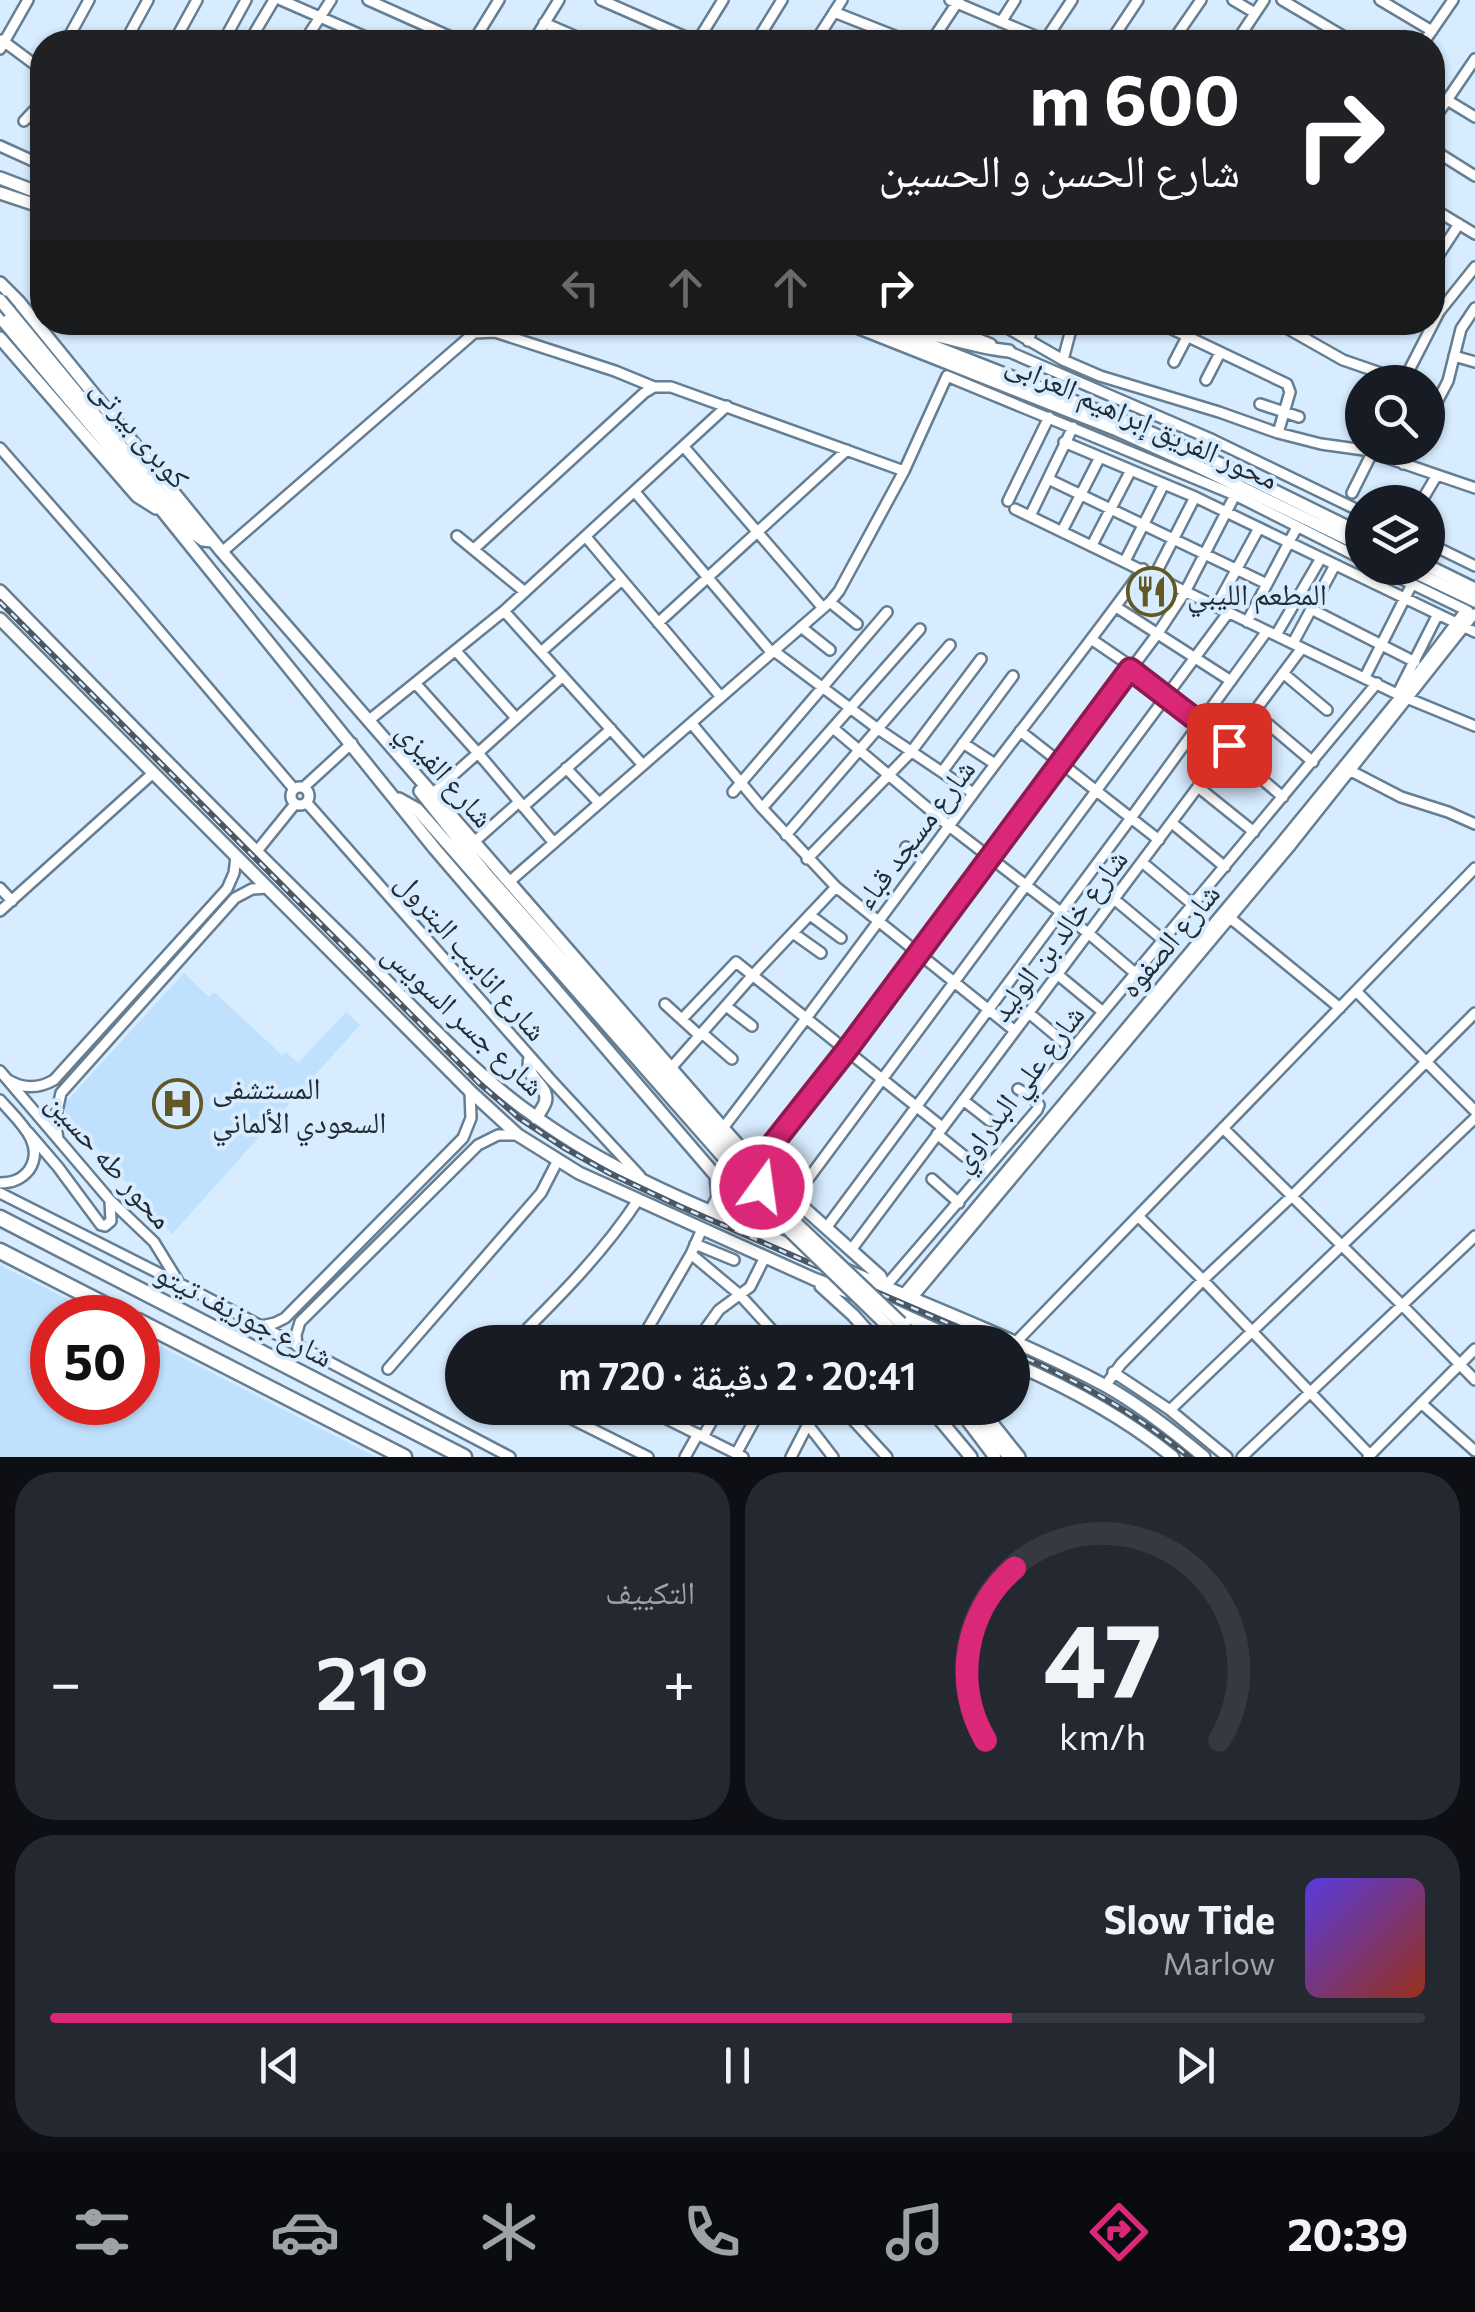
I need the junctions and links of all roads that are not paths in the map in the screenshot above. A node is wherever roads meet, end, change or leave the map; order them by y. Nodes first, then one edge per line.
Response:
1 (28, 0) edge
2 (89, 0) edge
3 (148, 0) edge
4 (197, 0) edge
5 (246, 0) edge
6 (277, 0) edge
7 (332, 0) edge
8 (368, 0) edge
9 (558, 0) edge
10 (601, 0) edge
11 (782, 0) edge
12 (842, 0) edge
13 (1016, 0) edge
14 (1072, 0) edge
15 (1138, 0) edge
16 (1201, 0) edge
17 (1233, 0) edge
18 (1264, 0) edge
19 (1282, 0) edge
20 (1380, 0) edge
21 (1453, 0) edge
22 (495, 1) edge
23 (719, 1) edge
24 (955, 1) edge
25 (834, 12) junction
26 (1255, 14) junction
27 (320, 18) junction
28 (1001, 22) junction
29 (544, 24) junction
30 (73, 30) edge
31 (132, 30) edge
32 (181, 30) edge
33 (230, 30) edge
34 (257, 30) edge
35 (312, 30) edge
36 (348, 30) edge
37 (435, 30) edge
38 (479, 30) edge
39 (540, 30) edge
40 (559, 30) edge
41 (670, 30) edge
42 (703, 30) edge
43 (763, 30) edge
44 (823, 30) edge
45 (880, 30) edge
46 (938, 30) edge
47 (1019, 30) edge
48 (1053, 30) edge
49 (1118, 30) edge
50 (1180, 30) edge
51 (1244, 30) edge
52 (1333, 30) edge
53 (1429, 30) edge
54 (1433, 30) edge
55 (2, 43) edge
56 (1475, 59) edge
57 (30, 62) edge
58 (1447, 100) junction
59 (1445, 103) edge
60 (30, 117) edge
61 (1475, 117) edge
62 (24, 122) dead end
63 (0, 146) edge
64 (1445, 157) edge
65 (30, 160) edge
66 (1475, 176) edge
67 (0, 178) edge
68 (30, 189) edge
69 (0, 192) edge
70 (30, 203) edge
71 (1445, 216) edge
72 (1459, 224) junction
73 (1475, 234) edge
74 (1445, 245) edge
75 (1475, 268) edge
76 (0, 282) edge
77 (0, 301) edge
78 (1445, 305) edge
79 (1475, 308) edge
80 (8, 313) edge
81 (473, 335) edge
82 (504, 335) edge
83 (877, 335) edge
84 (904, 335) edge
85 (936, 335) edge
86 (968, 335) edge
87 (1018, 335) edge
88 (1030, 335) edge
89 (1070, 335) edge
90 (1181, 335) edge
91 (1298, 335) edge
92 (1427, 335) edge
93 (0, 338) edge
94 (1187, 338) junction
95 (1028, 341) junction
96 (1009, 352) junction
97 (1220, 354) junction
98 (1454, 356) junction
99 (1063, 360) junction
100 (1174, 362) dead end
101 (1475, 362) edge
102 (1357, 365) edge
103 (1412, 365) edge
104 (1206, 380) dead end
105 (1445, 386) edge
106 (654, 387) junction
107 (1260, 404) dead end
108 (727, 406) junction
109 (1284, 412) junction
110 (1299, 416) dead end
111 (1048, 417) junction
112 (1072, 426) junction
113 (1278, 433) junction
114 (1064, 442) junction
115 (684, 447) junction
116 (1345, 447) edge
117 (0, 448) edge
118 (847, 450) junction
119 (1100, 457) junction
120 (1407, 465) edge
121 (1131, 470) junction
122 (904, 471) junction
123 (1437, 475) junction
124 (1048, 478) junction
125 (1164, 484) junction
126 (1431, 485) edge
127 (1475, 488) edge
128 (1237, 491) junction
129 (635, 492) junction
130 (1080, 494) junction
131 (1196, 497) junction
132 (1345, 504) edge
133 (160, 508) junction
134 (1110, 508) junction
135 (1226, 512) junction
136 (1030, 516) junction
137 (1143, 524) junction
138 (1345, 526) edge
139 (1297, 527) junction
140 (1258, 528) junction
141 (758, 531) junction
142 (1062, 531) junction
143 (456, 536) dead end
144 (586, 537) junction
145 (1174, 539) junction
146 (1345, 539) edge
147 (1289, 542) junction
148 (1092, 545) junction
149 (474, 550) junction
150 (1345, 551) edge
151 (1445, 551) edge
152 (222, 552) junction
153 (1206, 554) junction
154 (1321, 558) junction
155 (1125, 560) junction
156 (1335, 565) junction
157 (1475, 566) edge
158 (1142, 569) junction
159 (1236, 569) junction
160 (1445, 574) edge
161 (1155, 575) junction
162 (707, 578) junction
163 (622, 580) junction
164 (1267, 584) junction
165 (1411, 585) edge
166 (1414, 585) edge
167 (1433, 585) edge
168 (1475, 589) edge
169 (0, 592) edge
170 (525, 592) junction
171 (1185, 592) junction
172 (1404, 598) junction
173 (826, 605) junction
174 (1116, 606) junction
175 (1216, 607) junction
176 (17, 609) junction
177 (1311, 610) junction
178 (1472, 610) edge
179 (504, 611) junction
180 (887, 612) dead end
181 (1228, 612) junction
182 (1438, 614) junction
183 (2, 621) edge
184 (1247, 622) junction
185 (658, 623) junction
186 (857, 624) dead end
187 (1460, 625) junction
188 (801, 627) junction
189 (36, 628) junction
190 (920, 629) dead end
191 (1475, 632) edge
192 (1158, 633) junction
193 (1271, 633) junction
194 (1091, 639) junction
195 (22, 642) junction
196 (950, 645) dead end
197 (1297, 646) junction
198 (1383, 646) junction
199 (830, 650) dead end
200 (456, 651) junction
201 (541, 652) junction
202 (773, 652) junction
203 (1196, 658) junction
204 (981, 659) dead end
205 (1416, 662) junction
206 (1131, 668) junction
207 (1283, 673) junction
208 (563, 676) junction
209 (1012, 676) dead end
210 (1365, 678) junction
211 (1231, 682) junction
212 (416, 684) junction
213 (1377, 684) junction
214 (822, 688) junction
215 (1166, 696) junction
216 (1403, 696) junction
217 (721, 697) junction
218 (850, 708) junction
219 (1327, 710) dead end
220 (1254, 712) junction
221 (516, 718) junction
222 (368, 722) junction
223 (1201, 723) junction
224 (692, 724) junction
225 (1475, 726) edge
226 (834, 728) junction
227 (611, 729) junction
228 (878, 729) junction
229 (1020, 731) junction
230 (352, 743) junction
231 (964, 743) junction
232 (1228, 747) junction
233 (860, 750) junction
234 (911, 752) junction
235 (478, 753) junction
236 (1313, 762) junction
237 (1061, 763) junction
238 (642, 764) junction
239 (995, 764) junction
240 (566, 768) junction
241 (412, 772) junction
242 (942, 772) junction
243 (1351, 772) junction
244 (152, 774) junction
245 (888, 775) junction
246 (1198, 786) junction
247 (737, 787) junction
248 (299, 788) junction
249 (1097, 791) junction
250 (432, 794) junction
251 (973, 794) junction
252 (1283, 796) junction
253 (395, 798) junction
254 (599, 803) junction
255 (301, 804) junction
256 (521, 804) junction
257 (762, 808) junction
258 (1131, 818) junction
259 (1172, 823) junction
260 (1475, 824) edge
261 (950, 826) junction
262 (1254, 832) junction
263 (786, 834) junction
264 (1159, 840) junction
265 (474, 842) junction
266 (554, 843) junction
267 (906, 846) dead end
268 (258, 851) junction
269 (236, 857) junction
270 (807, 858) junction
271 (990, 858) junction
272 (924, 861) junction
273 (1142, 862) junction
274 (904, 864) dead end
275 (1226, 867) junction
276 (1475, 868) edge
277 (915, 873) junction
278 (232, 878) junction
279 (509, 882) junction
280 (1027, 886) junction
281 (836, 887) junction
282 (0, 888) edge
283 (267, 888) junction
284 (245, 892) junction
285 (1114, 899) junction
286 (12, 900) junction
287 (1192, 904) junction
288 (0, 911) edge
289 (1061, 912) junction
290 (810, 915) junction
291 (1227, 915) junction
292 (878, 922) junction
293 (793, 933) junction
294 (1088, 934) junction
295 (841, 938) dead end
296 (1163, 940) junction
297 (821, 953) dead end
298 (918, 954) junction
299 (1057, 974) junction
300 (1135, 974) junction
301 (752, 976) junction
302 (954, 983) junction
303 (1356, 990) junction
304 (665, 1004) dead end
305 (726, 1006) junction
306 (1340, 1008) junction
307 (988, 1010) junction
308 (1103, 1012) junction
309 (1028, 1013) junction
310 (1475, 1013) edge
311 (682, 1019) junction
312 (807, 1019) junction
313 (752, 1026) dead end
314 (1015, 1031) junction
315 (701, 1035) junction
316 (1072, 1050) junction
317 (846, 1051) junction
318 (530, 1058) junction
319 (732, 1059) dead end
320 (1428, 1062) junction
321 (671, 1068) junction
322 (0, 1071) edge
323 (8, 1080) junction
324 (882, 1080) junction
325 (1018, 1089) dead end
326 (470, 1091) junction
327 (1033, 1098) junction
328 (0, 1100) edge
329 (962, 1100) junction
330 (916, 1107) junction
331 (1475, 1114) edge
332 (536, 1118) junction
333 (990, 1121) dead end
334 (723, 1128) junction
335 (1223, 1128) junction
336 (940, 1131) junction
337 (28, 1132) junction
338 (477, 1134) junction
339 (518, 1136) junction
340 (58, 1139) junction
341 (964, 1156) dead end
342 (558, 1160) junction
343 (736, 1164) junction
344 (756, 1165) junction
345 (716, 1176) junction
346 (932, 1179) dead end
347 (645, 1182) junction
348 (0, 1184) edge
349 (0, 1194) edge
350 (1292, 1196) junction
351 (794, 1198) junction
352 (110, 1199) junction
353 (638, 1200) junction
354 (959, 1203) junction
355 (710, 1211) junction
356 (1139, 1216) junction
357 (0, 1218) edge
358 (826, 1228) junction
359 (702, 1229) junction
360 (1475, 1236) edge
361 (1342, 1245) junction
362 (693, 1249) junction
363 (851, 1250) junction
364 (0, 1251) edge
365 (765, 1257) junction
366 (734, 1260) dead end
367 (814, 1279) junction
368 (1203, 1280) junction
369 (179, 1284) junction
370 (885, 1287) junction
371 (86, 1295) edge
372 (740, 1295) junction
373 (908, 1297) junction
374 (1404, 1306) junction
375 (292, 1310) junction
376 (300, 1322) junction
377 (766, 1324) edge
378 (531, 1325) edge
379 (650, 1325) edge
380 (706, 1325) edge
381 (862, 1325) edge
382 (887, 1325) edge
383 (902, 1325) edge
384 (926, 1325) edge
385 (974, 1325) edge
386 (260, 1326) junction
387 (1030, 1329) edge
388 (160, 1332) edge
389 (1251, 1332) junction
390 (297, 1346) junction
391 (1475, 1348) edge
392 (1030, 1350) edge
393 (1060, 1364) junction
394 (1459, 1365) junction
395 (388, 1370) dead end
396 (1030, 1370) edge
397 (1114, 1372) junction
398 (1053, 1380) junction
399 (1475, 1380) edge
400 (1105, 1386) junction
401 (1310, 1392) junction
402 (1422, 1403) junction
403 (1170, 1410) junction
404 (584, 1425) edge
405 (680, 1425) edge
406 (707, 1425) edge
407 (753, 1425) edge
408 (807, 1425) edge
409 (809, 1425) edge
410 (858, 1425) edge
411 (944, 1425) edge
412 (971, 1425) edge
413 (984, 1425) edge
414 (994, 1425) edge
415 (700, 1436) junction
416 (1475, 1451) edge
417 (740, 1455) edge
418 (1369, 1456) edge
419 (404, 1457) edge
420 (464, 1457) edge
421 (510, 1457) edge
422 (648, 1457) edge
423 (685, 1457) edge
424 (791, 1457) edge
425 (832, 1457) edge
426 (887, 1457) edge
427 (971, 1457) edge
428 (995, 1457) edge
429 (1009, 1457) edge
430 (1020, 1457) edge
431 (1173, 1457) edge
432 (1204, 1457) edge
433 (1227, 1457) edge
434 (1242, 1457) edge

1 - 55 street
2 - 30 street
3 - 31 street
4 - 32 street
5 - 33 street
6 - 27 street
6 - 34 street
7 - 27 street
8 - 37 street
9 - 29 street
10 - 41 street
11 - 43 street
12 - 25 street
13 - 28 street
14 - 48 street
15 - 49 street
16 - 50 street
17 - 26 street
18 - 26 street
19 - 52 street
20 - 53 street
21 - 54 street
22 - 38 street
23 - 42 street
24 - 28 street
24 - 46 street
25 - 44 street
25 - 45 street
26 - 51 street
27 - 35 street
27 - 36 street
28 - 47 street
29 - 39 street
29 - 40 street
55 - 57 street
56 - 58 street
58 - 59 street
58 - 61 street
60 - 62 street
63 - 65 street
64 - 66 street
67 - 68 main road
69 - 70 main road
71 - 72 street
72 - 73 street
72 - 74 street
75 - 78 street
76 - 80 main road
77 - 80 main road, كوبرى بيرتى, bridge
79 - 98 street
80 - 133 main road, كوبرى بيرتى
80 - 152 main road, كوبرى بيرتى
81 - 152 street
82 - 106 street
83 - 128 main road, محور الفريق إبراهيم العرابى
84 - 138 main road, محور الفريق إبراهيم العرابى
85 - 96 main road
86 - 96 street
87 - 95 street
88 - 95 street
89 - 99 street
90 - 94 street
91 - 102 street
92 - 103 street
93 - 133 main road
94 - 97 street
94 - 100 street
95 - 99 street
96 - 132 street
97 - 104 street
97 - 109 street
98 - 101 street
98 - 105 street
99 - 113 street
106 - 108 street
106 - 149 street
107 - 109 street
108 - 115 street, شارع الفيزي
108 - 118 street
109 - 110 street
109 - 113 street
111 - 112 street
111 - 122 street
111 - 136 street
112 - 114 street
112 - 128 street
113 - 116 street
114 - 119 street
114 - 124 street
115 - 129 street, شارع الفيزي
115 - 141 street
117 - 248 street
118 - 122 street
118 - 141 street
119 - 121 street
119 - 130 street
120 - 123 street
121 - 125 street
121 - 134 street
122 - 173 street
123 - 126 street
123 - 127 street
124 - 130 street
124 - 136 street
125 - 131 street
125 - 137 street
128 - 135 street
128 - 139 street
128 - 146 main road, محور الفريق إبراهيم العرابى
129 - 144 street, شارع الفيزي
129 - 162 street
130 - 134 street
130 - 142 street
131 - 135 street
131 - 145 street
133 - 230 main road
134 - 137 street
134 - 148 street
135 - 140 street
135 - 153 street
136 - 142 street
137 - 145 street
137 - 155 street
139 - 147 street
139 - 150 street
140 - 147 street
140 - 159 street
141 - 162 street
141 - 173 street
142 - 148 street
143 - 149 street
144 - 163 street
144 - 170 street, شارع الفيزي
145 - 153 street
145 - 161 street
147 - 154 street
147 - 164 street
148 - 155 street
149 - 170 street
151 - 157 street
152 - 222 main road, كوبرى بيرتى
153 - 159 street
153 - 171 street
154 - 156 street
154 - 193 street
155 - 158 street
156 - 172 street
156 - 177 street, شارع خالد بن الوليد
158 - 161 street
158 - 174 street, شارع مسجد قباء
159 - 164 street
159 - 175 street
160 - 168 main road
161 - 171 street
162 - 185 street
162 - 202 street
163 - 185 street
163 - 201 street
164 - 184 street
165 - 172 street
166 - 178 street
167 - 178 main road
169 - 176 main road, شارع جسر السويس
170 - 179 street, شارع الفيزي
171 - 175 street
171 - 192 street
172 - 182 street
172 - 198 street
173 - 186 street
173 - 188 street
174 - 192 street
174 - 194 street, شارع مسجد قباء
175 - 181 street
176 - 183 main road
176 - 189 main road, شارع جسر السويس
177 - 197 street, شارع خالد بن الوليد
177 - 198 street
178 - 187 street, شارع الصفوه
179 - 200 street, شارع الفيزي
179 - 201 street
180 - 214 street
181 - 184 street
181 - 203 street
182 - 187 street
182 - 205 street
183 - 195 main road, شارع جسر السويس
184 - 193 street
185 - 217 street
187 - 191 street
187 - 216 street, شارع الصفوه
188 - 199 street
188 - 202 street
189 - 195 main road
189 - 268 main road, شارع جسر السويس
190 - 218 street
192 - 203 street
192 - 206 street
193 - 197 street
193 - 211 street
194 - 206 street
194 - 229 street, شارع مسجد قباء
195 - 244 main road, شارع جسر السويس
196 - 228 street
197 - 207 street, شارع خالد بن الوليد
197 - 210 street
198 - 205 street
198 - 210 street
200 - 212 street, شارع الفيزي
200 - 221 street
201 - 208 street
202 - 214 street
202 - 217 street
203 - 211 street
203 - 215 street
204 - 234 street
205 - 216 street
206 - 215 street
206 - 237 street
207 - 219 street
207 - 220 street, شارع خالد بن الوليد
208 - 221 street
208 - 227 street
209 - 231 street
210 - 213 street
211 - 223 street
212 - 222 street, شارع الفيزي
212 - 235 street
213 - 216 street
213 - 236 street, شارع علي البدراوي
214 - 218 street
214 - 247 street
215 - 223 street
215 - 249 street
216 - 225 street
216 - 243 street, شارع الصفوه
216 - 291 street, شارع الصفوه
217 - 224 street
218 - 226 street
218 - 228 street
220 - 232 street, شارع خالد بن الوليد
220 - 236 street
221 - 235 street
222 - 241 main road, شارع الفيزي
223 - 232 street
223 - 258 street
224 - 238 street
224 - 247 street
226 - 233 street
226 - 257 street
227 - 238 street
227 - 240 street
228 - 233 street
228 - 234 street
229 - 237 street
229 - 239 street, شارع مسجد قباء
230 - 248 street
230 - 253 main road
231 - 239 street
231 - 242 street
232 - 246 street, شارع خالد بن الوليد
232 - 252 street
233 - 245 street
233 - 263 street
234 - 242 street
234 - 245 street
235 - 250 street
235 - 256 street
236 - 252 street, شارع علي البدراوي
237 - 249 street
237 - 271 street
238 - 254 street
239 - 251 street, شارع مسجد قباء
240 - 254 street
240 - 256 street
241 - 250 main road, شارع الفيزي
241 - 343 main road
242 - 251 street
243 - 260 street
243 - 291 street, شارع الصفوه
244 - 269 main road, شارع جسر السويس
244 - 286 street
245 - 261 street
245 - 270 street
246 - 259 street, شارع خالد بن الوليد
246 - 262 street
247 - 257 street
248 - 255 street
248 - 255 street
249 - 258 street
249 - 280 street
250 - 265 main road, شارع الفيزي
251 - 261 street, شارع مسجد قباء
252 - 262 street, شارع علي البدراوي
253 - 343 main road
253 - 345 main road
254 - 266 street
255 - 268 street
255 - 318 street, شارع انابيب البترول
256 - 265 street
256 - 266 street
257 - 263 street
258 - 264 street
258 - 289 street
259 - 264 street, شارع خالد بن الوليد
259 - 275 street
261 - 271 street
261 - 272 street, شارع مسجد قباء
262 - 275 street, شارع علي البدراوي
263 - 270 street
264 - 273 street, شارع خالد بن الوليد
265 - 279 main road, شارع الفيزي
266 - 279 street
267 - 272 street
268 - 332 main road, شارع جسر السويس
269 - 278 street
269 - 283 main road, شارع جسر السويس
270 - 281 street
271 - 280 street
271 - 298 street
272 - 277 street, شارع مسجد قباء
273 - 285 street, شارع خالد بن الوليد
273 - 287 street
274 - 277 street
275 - 287 street, شارع علي البدراوي
276 - 303 street
277 - 292 street, شارع مسجد قباء
278 - 284 street
278 - 323 street
279 - 321 main road, شارع الفيزي
280 - 289 street
280 - 302 street
281 - 290 street
281 - 292 street
282 - 286 street
283 - 284 street
283 - 326 main road, شارع جسر السويس
284 - 340 street
285 - 294 street, شارع خالد بن الوليد
285 - 296 street
286 - 288 street
287 - 296 street, شارع علي البدراوي
289 - 294 street
289 - 307 street
290 - 293 street
290 - 295 street
291 - 306 street
291 - 373 street, شارع الصفوه
292 - 298 street
292 - 312 street, شارع مسجد قباء
293 - 297 street
293 - 301 street
294 - 299 street, شارع خالد بن الوليد
294 - 300 street
296 - 300 street, شارع علي البدراوي
298 - 302 street
298 - 317 street
299 - 308 street
299 - 309 street, شارع خالد بن الوليد
300 - 308 street, شارع علي البدراوي
301 - 305 street
301 - 311 street
301 - 312 street
302 - 307 street
302 - 324 street
303 - 306 street
303 - 320 street
304 - 311 street
305 - 313 street
305 - 315 street
306 - 335 street
307 - 314 street
307 - 330 street
308 - 316 street, شارع علي البدراوي
309 - 314 street, شارع خالد بن الوليد
309 - 316 street
310 - 320 street
311 - 315 street
312 - 317 street
312 - 334 street, شارع مسجد قباء
314 - 329 street, شارع خالد بن الوليد
315 - 319 street
315 - 321 street
316 - 327 street, شارع علي البدراوي
317 - 324 street
317 - 344 street
318 - 332 main road
318 - 347 street, شارع انابيب البترول
320 - 331 street
320 - 350 street
321 - 334 main road, شارع الفيزي
322 - 323 street, محور طه حسين
323 - 340 street, محور طه حسين
324 - 330 street
324 - 351 street
325 - 327 street
326 - 338 street
326 - 339 main road, شارع جسر السويس
327 - 354 street, شارع علي البدراوي
328 - 337 street, محور طه حسين
329 - 333 street
329 - 336 street, شارع خالد بن الوليد
330 - 336 street
330 - 358 street
331 - 361 street
332 - 347 main road, شارع جسر السويس
334 - 344 main road, شارع الفيزي
335 - 350 street
335 - 356 street
336 - 341 street
336 - 363 street, شارع خالد بن الوليد
337 - 348 street, محور طه حسين
337 - 352 street
338 - 339 street
338 - 375 street
338 - 376 street
339 - 342 main road, شارع جسر السويس
340 - 352 street, محور طه حسين
342 - 353 main road, شارع جسر السويس
342 - 395 street
343 - 382 main road, bridge
343 - 383 main road, bridge
344 - 345 main road
344 - 351 main road, شارع الفيزي
345 - 355 main road
346 - 354 street
347 - 355 main road, شارع جسر السويس
349 - 369 street
350 - 361 street
350 - 368 street
351 - 358 main road, شارع الفيزي
352 - 369 street, محور طه حسين
353 - 359 main road, شارع جسر السويس
353 - 378 street
354 - 370 street, شارع علي البدراوي
355 - 370 main road, شارع جسر السويس
356 - 368 street
356 - 387 street
357 - 420 highway, شارع جوزيف تيتو
358 - 363 main road, شارع الفيزي
359 - 362 street
359 - 365 main road, شارع جسر السويس
360 - 374 street
361 - 374 street
361 - 389 street
362 - 366 street
362 - 372 street
362 - 379 street
363 - 370 main road, شارع الفيزي
364 - 371 highway, شارع جوزيف تيتو
365 - 367 main road, شارع جسر السويس
365 - 372 street
367 - 381 main road
367 - 384 main road, شارع جسر السويس
368 - 389 street
368 - 397 street
369 - 386 street
370 - 373 main road, شارع جسر السويس
372 - 377 street
372 - 380 street
373 - 385 main road, شارع جسر السويس
374 - 394 street
374 - 401 street
375 - 376 street
375 - 386 street
376 - 390 street
386 - 390 street
388 - 419 highway, شارع جوزيف تيتو
389 - 401 street
389 - 403 street
390 - 421 street
391 - 394 street
392 - 393 main road, شارع جسر السويس
393 - 398 main road
393 - 400 main road, شارع جسر السويس
394 - 399 street
394 - 402 street
396 - 398 main road
397 - 400 street
397 - 403 street
398 - 431 main road
400 - 432 main road, شارع جسر السويس
401 - 418 street
401 - 434 street
402 - 416 street
402 - 418 street
403 - 433 street
404 - 422 street
405 - 415 street
406 - 415 street
407 - 417 street
408 - 424 street
409 - 425 street
410 - 426 street
411 - 427 main road
412 - 428 main road
413 - 429 main road
414 - 430 main road
415 - 417 street
415 - 423 street

